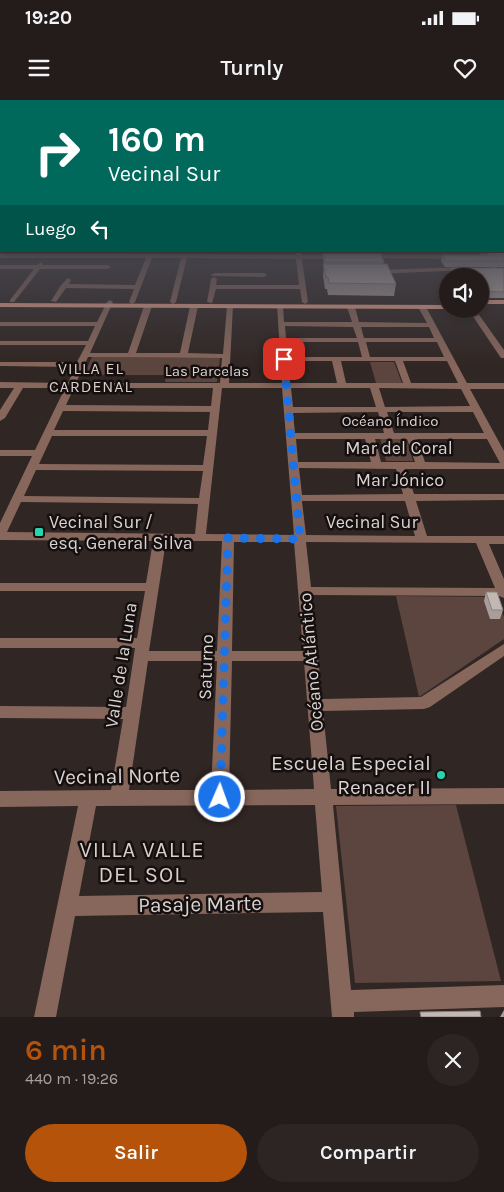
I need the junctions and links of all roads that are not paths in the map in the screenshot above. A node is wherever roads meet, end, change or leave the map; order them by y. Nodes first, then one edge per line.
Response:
1 (27, 282) edge
2 (67, 282) edge
3 (82, 282) edge
4 (122, 282) edge
5 (140, 282) edge
6 (178, 282) edge
7 (213, 282) edge
8 (264, 282) edge
9 (302, 282) edge
10 (64, 286) junction
11 (138, 286) junction
12 (212, 286) junction
13 (264, 287) junction
14 (303, 287) junction
15 (0, 301) edge
16 (12, 301) junction
17 (54, 301) junction
18 (132, 302) junction
19 (173, 302) junction
20 (210, 302) junction
21 (305, 302) junction
22 (439, 302) edge
23 (489, 302) edge
24 (504, 302) edge
25 (109, 304) junction
26 (401, 304) junction
27 (0, 305) edge
28 (148, 306) junction
29 (194, 306) junction
30 (231, 306) junction
31 (279, 306) junction
32 (351, 306) junction
33 (422, 307) junction
34 (439, 307) edge
35 (489, 307) edge
36 (504, 307) edge
37 (479, 318) edge
38 (0, 324) edge
39 (99, 324) junction
40 (280, 324) junction
41 (356, 325) junction
42 (432, 325) junction
43 (282, 340) junction
44 (361, 340) junction
45 (440, 340) junction
46 (0, 343) edge
47 (90, 343) junction
48 (500, 344) edge
49 (131, 356) junction
50 (184, 356) junction
51 (227, 356) junction
52 (504, 356) edge
53 (284, 359) junction
54 (336, 359) junction
55 (367, 359) junction
56 (398, 359) junction
57 (450, 359) junction
58 (83, 360) junction
59 (0, 364) edge
60 (0, 385) edge
61 (20, 385) junction
62 (71, 385) junction
63 (221, 385) junction
64 (286, 385) junction
65 (342, 386) junction
66 (374, 386) junction
67 (408, 386) junction
68 (464, 386) junction
69 (504, 386) edge
70 (60, 408) junction
71 (215, 409) junction
72 (382, 409) junction
73 (476, 409) junction
74 (288, 410) junction
75 (0, 418) edge
76 (48, 433) junction
77 (212, 433) junction
78 (290, 436) junction
79 (369, 436) junction
80 (390, 436) junction
81 (411, 436) junction
82 (490, 436) junction
83 (0, 453) edge
84 (39, 453) junction
85 (504, 461) edge
86 (293, 465) junction
87 (377, 465) junction
88 (400, 465) junction
89 (421, 465) junction
90 (504, 466) edge
91 (32, 467) junction
92 (208, 468) junction
93 (504, 497) edge
94 (296, 498) junction
95 (409, 498) junction
96 (17, 499) junction
97 (205, 501) junction
98 (0, 536) edge
99 (160, 538) junction
100 (200, 538) junction
101 (228, 538) junction
102 (300, 539) junction
103 (422, 540) junction
104 (482, 540) junction
105 (504, 540) edge
106 (0, 587) edge
107 (152, 587) junction
108 (304, 591) junction
109 (504, 593) edge
110 (0, 643) edge
111 (142, 649) junction
112 (504, 649) edge
113 (225, 656) junction
114 (310, 656) junction
115 (315, 705) junction
116 (0, 712) edge
117 (132, 713) junction
118 (323, 796) junction
119 (504, 796) edge
120 (220, 797) junction
121 (89, 798) junction
122 (119, 798) junction
123 (0, 800) edge
124 (333, 902) junction
125 (67, 906) junction
126 (504, 996) edge
127 (343, 1009) edge
128 (45, 1017) edge

1 - 16 street
2 - 10 street
3 - 10 street
4 - 11 street
5 - 11 street
6 - 19 street
7 - 12 street
8 - 13 street
9 - 14 street
10 - 17 street
11 - 18 street
12 - 13 street
12 - 20 street
13 - 14 street
14 - 21 street
15 - 16 main road
16 - 17 main road
17 - 25 main road
18 - 19 main road
18 - 25 main road
19 - 20 main road
20 - 21 main road
21 - 26 main road
22 - 26 main road
23 - 24 main road
25 - 27 main road
25 - 28 main road
25 - 39 street
26 - 32 main road
26 - 33 main road
28 - 29 main road
28 - 49 street
29 - 30 main road
29 - 50 street
30 - 31 main road
30 - 51 street
31 - 32 main road
31 - 40 street, Océano Atlántico
32 - 41 street
33 - 34 main road
33 - 42 street
35 - 36 main road
37 - 48 street
38 - 39 street
39 - 47 street
40 - 41 street
40 - 43 street, Océano Atlántico
41 - 42 street
41 - 44 street
42 - 45 street
43 - 44 street
43 - 53 street, Océano Atlántico
44 - 45 street
44 - 55 street
45 - 57 street
46 - 47 street
47 - 58 street
48 - 52 street
49 - 50 street
49 - 58 street
50 - 51 street
51 - 63 street
53 - 54 street
53 - 64 street, Océano Atlántico
54 - 55 street
54 - 65 street
55 - 56 street
56 - 57 street
56 - 67 street
57 - 68 street
58 - 59 street
58 - 62 street
60 - 61 street, Las Parcelas
61 - 62 street, Las Parcelas
61 - 75 street
62 - 63 street, Las Parcelas
62 - 70 street
63 - 64 street, Las Parcelas
63 - 71 street
64 - 65 street, Las Parcelas
64 - 74 street, Océano Atlántico
65 - 66 street, Las Parcelas
66 - 67 street, Las Parcelas
66 - 72 street
67 - 68 street, Las Parcelas
68 - 69 street, Las Parcelas
68 - 73 street
70 - 71 street
70 - 76 street
71 - 77 street
72 - 73 street
72 - 74 street
72 - 80 street
73 - 82 street
74 - 78 street, Océano Atlántico
76 - 77 street
76 - 84 street
77 - 92 street
78 - 79 street, Océano Índico
78 - 86 street, Océano Atlántico
79 - 80 street, Océano Índico
79 - 87 street
80 - 81 street, Océano Índico
81 - 82 street, Océano Índico
81 - 89 street
82 - 85 street
83 - 84 street
84 - 91 street
86 - 87 street, Mar del Coral
86 - 94 street, Océano Atlántico
87 - 88 street, Mar del Coral
88 - 89 street, Mar del Coral
88 - 95 street
89 - 90 street, Mar del Coral
91 - 92 street
91 - 96 street
92 - 97 street
93 - 95 street, Mar Jónico
94 - 95 street, Mar Jónico
94 - 102 street, Océano Atlántico
95 - 103 street
96 - 97 street
96 - 98 street
97 - 100 street
98 - 99 street, Vecinal Sur
99 - 100 street, Vecinal Sur
99 - 107 street, Valle de la Luna
100 - 101 street, Vecinal Sur
101 - 102 street, Vecinal Sur
101 - 113 street, Saturno
102 - 103 street, Vecinal Sur
102 - 108 street, Océano Atlántico
103 - 104 street, Vecinal Sur
104 - 105 street, Vecinal Sur
104 - 109 street
106 - 107 street
107 - 111 street, Valle de la Luna
108 - 109 street
108 - 114 street, Océano Atlántico
110 - 111 street
111 - 113 street
111 - 117 street, Valle de la Luna
112 - 115 street
113 - 114 street
113 - 120 street, Saturno
114 - 115 street, Océano Atlántico
115 - 118 street, Océano Atlántico
116 - 117 street
117 - 122 street, Valle de la Luna
118 - 119 street, Vecinal Norte
118 - 120 street, Vecinal Norte
118 - 124 street, Océano Atlántico
120 - 122 street, Vecinal Norte
121 - 122 street, Vecinal Norte
121 - 123 street, Vecinal Norte
121 - 125 street
124 - 125 street, Pasaje Marte
124 - 127 street, Océano Atlántico
125 - 128 street
126 - 127 street

